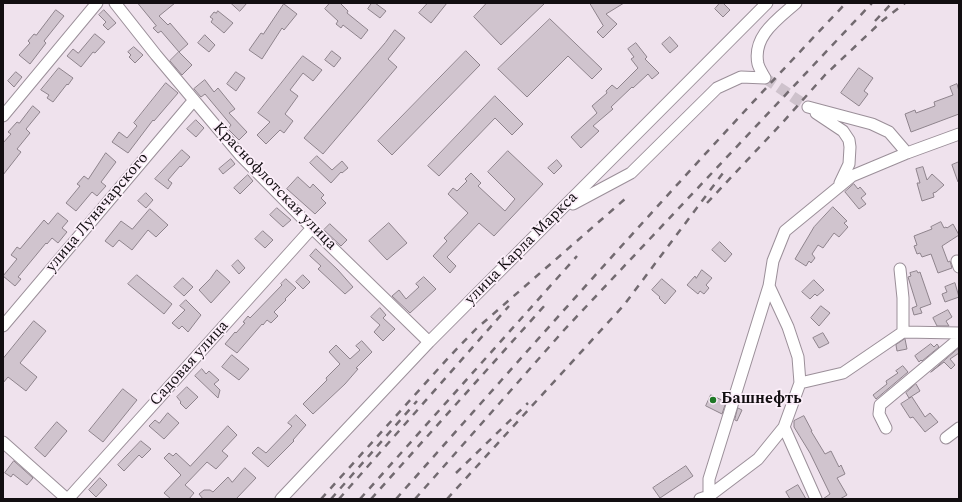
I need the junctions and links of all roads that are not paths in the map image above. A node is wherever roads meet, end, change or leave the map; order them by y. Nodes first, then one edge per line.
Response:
1 (97, 3) edge
2 (115, 3) edge
3 (767, 3) edge
4 (796, 3) edge
5 (194, 100) junction
6 (3, 116) edge
7 (959, 134) edge
8 (907, 152) junction
9 (838, 187) junction
10 (562, 210) junction
11 (312, 228) junction
12 (900, 269) dead end
13 (769, 286) junction
14 (3, 326) edge
15 (903, 332) junction
16 (959, 333) edge
17 (959, 339) edge
18 (430, 342) junction
19 (800, 383) junction
20 (784, 427) junction
21 (886, 428) dead end
22 (959, 428) edge
23 (946, 438) dead end
24 (3, 442) edge
25 (705, 497) edge
26 (68, 499) edge
27 (281, 499) edge
28 (816, 499) edge

1 - 6 street
2 - 5 street, Краснофлотская улица
3 - 10 street, улица Карла Маркса
4 - 10 street
5 - 11 street, Краснофлотская улица
5 - 14 street, улица Луначарского
7 - 8 street
8 - 9 street
8 - 9 street
9 - 13 street
10 - 18 street, улица Карла Маркса
11 - 18 street, Краснофлотская улица
11 - 26 street, Садовая улица
12 - 15 street
13 - 19 street
13 - 25 street
15 - 16 street
15 - 19 street
17 - 21 street
18 - 27 street, улица Карла Маркса
19 - 20 street
20 - 25 street
20 - 28 street
22 - 23 street
24 - 26 street

